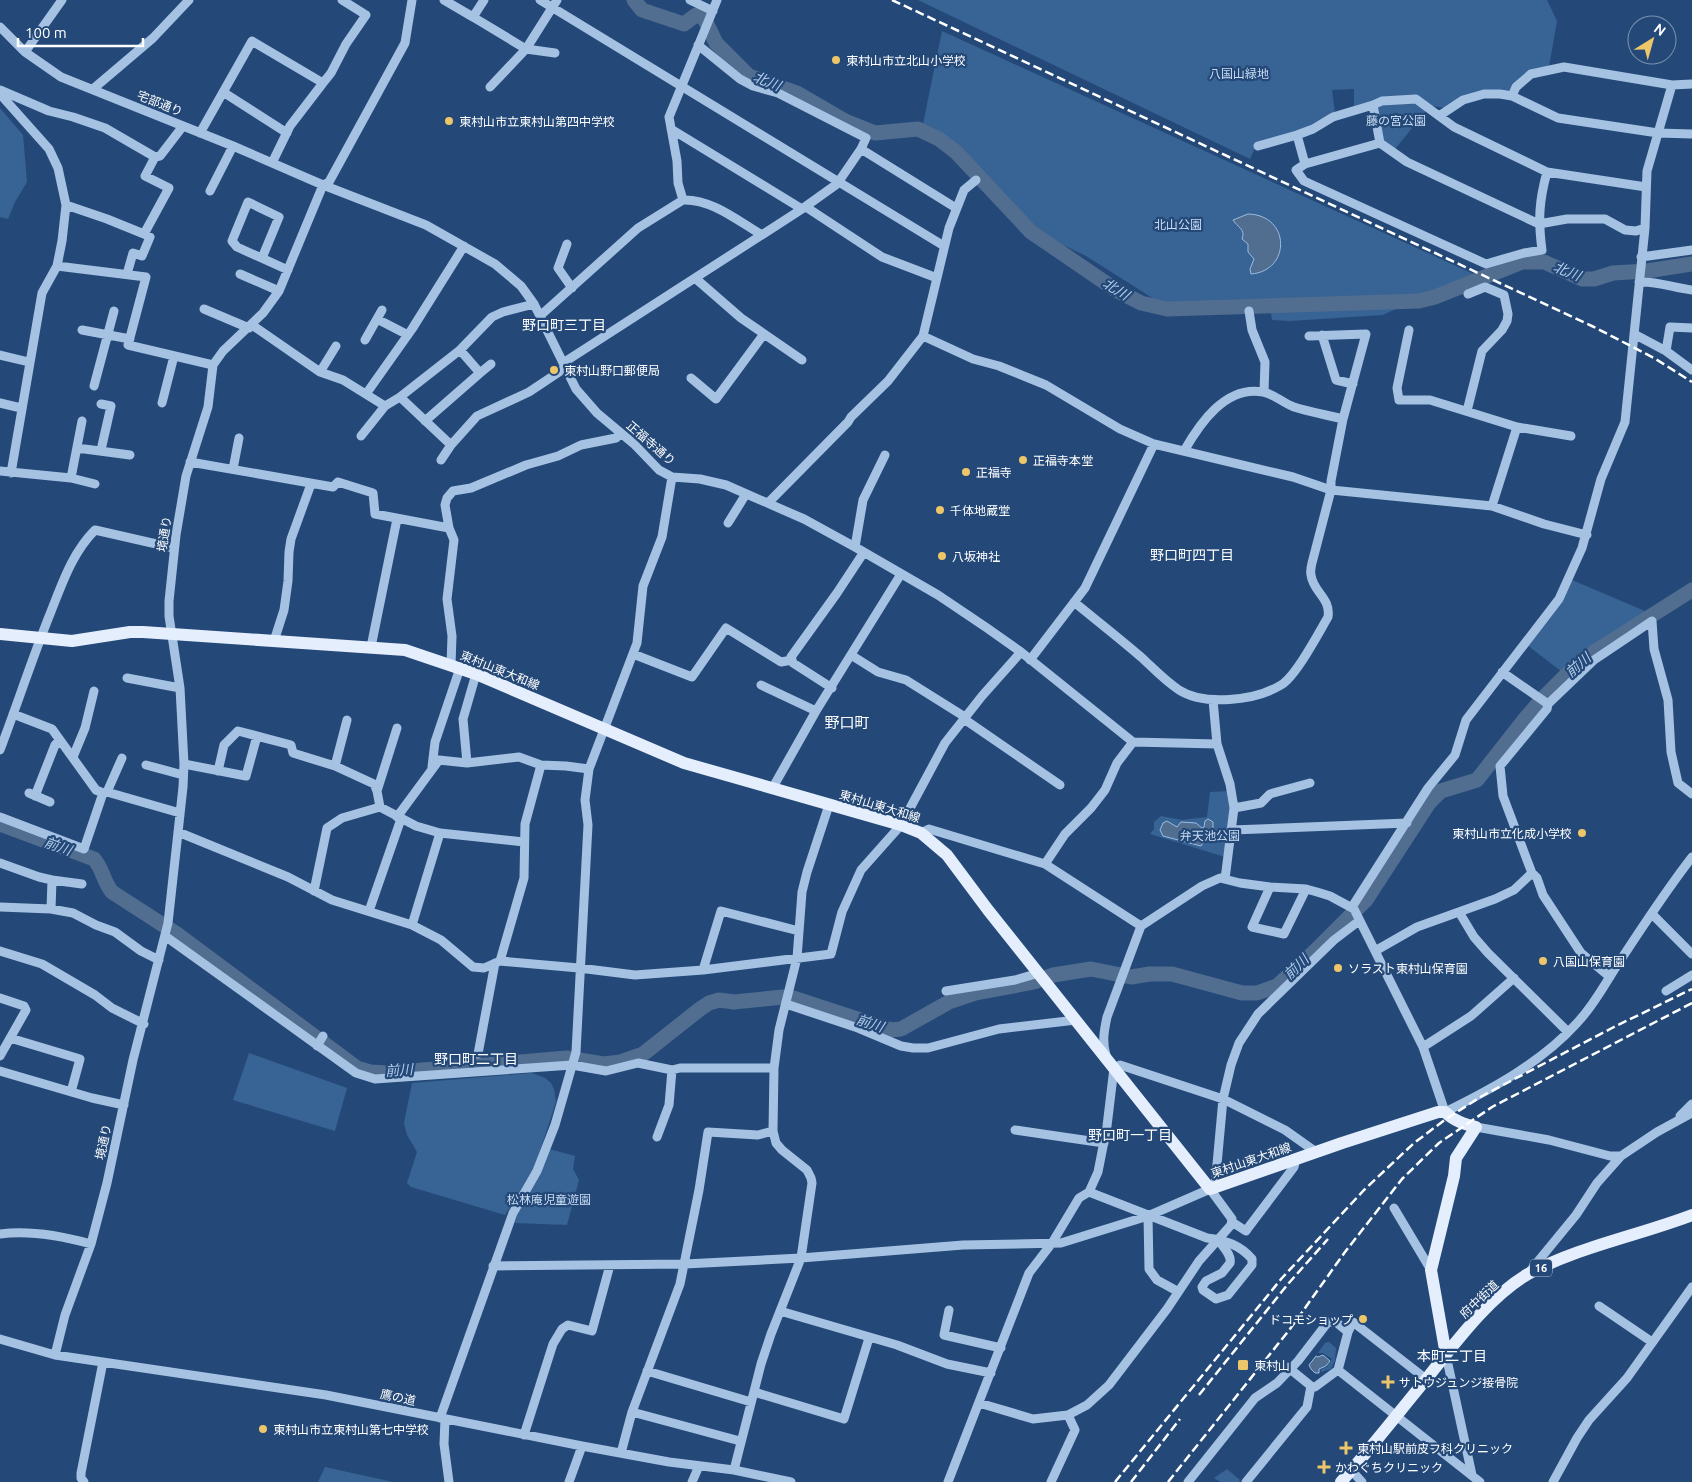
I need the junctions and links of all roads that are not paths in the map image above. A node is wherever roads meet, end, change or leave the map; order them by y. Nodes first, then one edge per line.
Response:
1 (62, 0) edge
2 (189, 0) edge
3 (342, 0) edge
4 (412, 0) edge
5 (444, 0) edge
6 (484, 0) edge
7 (540, 0) edge
8 (690, 0) edge
9 (717, 0) edge
10 (555, 4) edge
11 (711, 15) junction
12 (473, 17) junction
13 (0, 26) edge
14 (700, 42) junction
15 (526, 49) junction
16 (25, 52) junction
17 (555, 52) dead end
18 (323, 83) junction
19 (1692, 84) edge
20 (682, 85) junction
21 (1672, 85) junction
22 (490, 87) dead end
23 (93, 89) junction
24 (0, 92) edge
25 (223, 92) junction
26 (1512, 96) junction
27 (1373, 104) junction
28 (1439, 116) junction
29 (183, 126) junction
30 (671, 129) junction
31 (200, 132) junction
32 (287, 133) junction
33 (1658, 133) junction
34 (1692, 134) edge
35 (1297, 135) junction
36 (1380, 143) junction
37 (233, 146) junction
38 (1258, 146) dead end
39 (861, 149) junction
40 (155, 158) junction
41 (272, 163) junction
42 (1305, 164) junction
43 (1547, 172) junction
44 (976, 180) dead end
45 (840, 181) junction
46 (323, 185) junction
47 (1646, 187) junction
48 (210, 191) dead end
49 (683, 200) junction
50 (66, 205) junction
51 (804, 208) junction
52 (956, 208) junction
53 (1539, 224) junction
54 (1645, 228) junction
55 (144, 234) junction
56 (762, 235) junction
57 (567, 244) dead end
58 (464, 246) junction
59 (944, 246) junction
60 (1692, 250) edge
61 (262, 258) junction
62 (1641, 262) junction
63 (56, 266) junction
64 (288, 270) junction
65 (127, 274) junction
66 (240, 274) dead end
67 (695, 278) junction
68 (937, 278) junction
69 (1640, 280) junction
70 (572, 288) junction
71 (1692, 290) edge
72 (279, 291) junction
73 (1468, 294) dead end
74 (534, 304) junction
75 (204, 309) dead end
76 (114, 311) dead end
77 (1249, 311) dead end
78 (541, 315) junction
79 (250, 326) junction
80 (1692, 328) edge
81 (82, 330) dead end
82 (1408, 330) dead end
83 (764, 334) junction
84 (1634, 334) junction
85 (108, 335) junction
86 (408, 335) junction
87 (1322, 335) junction
88 (923, 336) junction
89 (1309, 336) dead end
90 (130, 339) junction
91 (365, 340) dead end
92 (336, 346) dead end
93 (460, 350) junction
94 (1666, 351) junction
95 (0, 355) edge
96 (174, 356) junction
97 (802, 360) dead end
98 (29, 362) junction
99 (491, 364) dead end
100 (213, 365) junction
101 (564, 366) junction
102 (1692, 370) edge
103 (320, 372) junction
104 (480, 373) junction
105 (691, 378) dead end
106 (1353, 384) junction
107 (94, 386) dead end
108 (1264, 392) junction
109 (366, 394) junction
110 (400, 397) junction
111 (0, 403) edge
112 (162, 403) dead end
113 (101, 404) dead end
114 (385, 406) junction
115 (21, 408) junction
116 (1467, 411) junction
117 (1343, 420) junction
118 (82, 421) dead end
119 (425, 421) junction
120 (1517, 427) junction
121 (621, 433) junction
122 (361, 436) dead end
123 (1571, 436) dead end
124 (239, 438) dead end
125 (1154, 444) junction
126 (452, 445) junction
127 (77, 448) junction
128 (100, 450) junction
129 (1184, 450) junction
130 (130, 455) dead end
131 (885, 455) dead end
132 (441, 460) dead end
133 (190, 462) junction
134 (233, 469) junction
135 (0, 471) edge
136 (11, 473) junction
137 (672, 477) junction
138 (70, 478) junction
139 (95, 484) dead end
140 (311, 484) junction
141 (1331, 490) junction
142 (746, 494) junction
143 (768, 503) junction
144 (1492, 506) junction
145 (397, 519) junction
146 (728, 523) dead end
147 (449, 528) junction
148 (1587, 534) junction
149 (174, 548) junction
150 (860, 550) junction
151 (901, 574) junction
152 (1074, 602) junction
153 (0, 634) edge
154 (172, 634) junction
155 (40, 639) junction
156 (274, 641) junction
157 (371, 646) junction
158 (1021, 652) junction
159 (633, 654) junction
160 (851, 655) junction
161 (792, 660) junction
162 (1030, 660) junction
163 (455, 666) junction
164 (1502, 672) junction
165 (476, 674) junction
166 (127, 678) dead end
167 (761, 685) dead end
168 (180, 688) junction
169 (832, 688) junction
170 (94, 691) dead end
171 (1213, 700) junction
172 (1548, 704) junction
173 (816, 712) junction
174 (14, 714) junction
175 (964, 718) junction
176 (347, 720) dead end
177 (398, 728) dead end
178 (605, 728) junction
179 (257, 736) junction
180 (60, 740) junction
181 (1133, 742) junction
182 (1217, 744) junction
183 (0, 750) edge
184 (73, 757) junction
185 (122, 758) dead end
186 (467, 763) junction
187 (184, 764) junction
188 (146, 765) dead end
189 (541, 765) junction
190 (335, 766) junction
191 (432, 768) junction
192 (589, 769) junction
193 (218, 771) junction
194 (183, 775) junction
195 (1310, 783) dead end
196 (1060, 785) dead end
197 (772, 789) junction
198 (378, 791) junction
199 (105, 793) junction
200 (1692, 794) edge
201 (50, 802) dead end
202 (829, 805) junction
203 (380, 807) junction
204 (1234, 808) junction
205 (180, 813) junction
206 (0, 817) edge
207 (399, 818) junction
208 (1407, 823) junction
209 (901, 825) junction
210 (1232, 830) junction
211 (178, 832) junction
212 (440, 832) junction
213 (921, 833) junction
214 (524, 842) junction
215 (1692, 858) edge
216 (0, 863) edge
217 (1045, 864) junction
218 (1532, 873) junction
219 (1226, 879) junction
220 (52, 880) junction
221 (82, 884) dead end
222 (1270, 888) junction
223 (1306, 889) junction
224 (314, 891) junction
225 (0, 907) edge
226 (1353, 908) junction
227 (51, 909) junction
228 (369, 911) junction
229 (1459, 912) junction
230 (1652, 914) junction
231 (1359, 921) junction
232 (412, 925) junction
233 (1141, 926) junction
234 (167, 930) junction
235 (799, 931) junction
236 (0, 951) edge
237 (1375, 951) junction
238 (1692, 954) edge
239 (797, 958) junction
240 (160, 960) junction
241 (497, 962) junction
242 (579, 968) junction
243 (703, 970) junction
244 (1692, 974) edge
245 (1610, 977) junction
246 (1042, 978) junction
247 (1514, 978) junction
248 (946, 991) dead end
249 (1666, 991) dead end
250 (0, 998) edge
251 (788, 999) junction
252 (1076, 1020) junction
253 (144, 1024) junction
254 (1568, 1032) junction
255 (323, 1036) dead end
256 (10, 1038) junction
257 (318, 1046) junction
258 (1423, 1047) junction
259 (478, 1054) dead end
260 (0, 1056) edge
261 (574, 1059) junction
262 (1111, 1064) junction
263 (774, 1068) junction
264 (672, 1070) junction
265 (0, 1071) edge
266 (71, 1092) junction
267 (1223, 1100) junction
268 (1692, 1104) edge
269 (124, 1105) junction
270 (1445, 1112) junction
271 (1692, 1113) edge
272 (1677, 1120) junction
273 (1476, 1127) junction
274 (773, 1130) junction
275 (1016, 1130) dead end
276 (657, 1136) dead end
277 (1104, 1143) junction
278 (1316, 1152) junction
279 (1621, 1156) junction
280 (1296, 1159) junction
281 (1213, 1188) junction
282 (1088, 1192) junction
283 (1394, 1208) dead end
284 (1692, 1215) edge
285 (1148, 1216) junction
286 (1232, 1222) junction
287 (0, 1234) edge
288 (1218, 1239) junction
289 (91, 1244) junction
290 (1052, 1244) junction
291 (1242, 1250) junction
292 (801, 1258) junction
293 (1231, 1260) junction
294 (685, 1264) junction
295 (610, 1265) junction
296 (493, 1266) junction
297 (1431, 1270) junction
298 (1526, 1275) junction
299 (1692, 1288) edge
300 (1178, 1292) junction
301 (1599, 1306) dead end
302 (949, 1310) dead end
303 (780, 1311) junction
304 (1348, 1332) junction
305 (869, 1338) junction
306 (0, 1339) edge
307 (1652, 1342) junction
308 (1001, 1348) junction
309 (55, 1355) junction
310 (1446, 1355) junction
311 (103, 1362) junction
312 (1290, 1369) junction
313 (1338, 1370) junction
314 (647, 1371) junction
315 (991, 1373) junction
316 (1426, 1379) junction
317 (1311, 1386) junction
318 (754, 1392) junction
319 (751, 1402) junction
320 (979, 1403) junction
321 (632, 1412) junction
322 (1068, 1415) junction
323 (1396, 1416) junction
324 (442, 1419) junction
325 (524, 1435) junction
326 (740, 1441) junction
327 (582, 1446) junction
328 (621, 1453) junction
329 (699, 1466) junction
330 (734, 1470) junction
331 (1351, 1470) junction
332 (1472, 1476) junction
333 (84, 1482) edge
334 (449, 1482) edge
335 (569, 1482) edge
336 (692, 1482) edge
337 (791, 1482) edge
338 (948, 1482) edge
339 (1051, 1482) edge
340 (1188, 1482) edge
341 (1246, 1482) edge
342 (1341, 1482) edge
343 (1362, 1482) edge
344 (1480, 1482) edge
345 (1553, 1482) edge

1 - 16 street
2 - 23 street
3 - 18 street
4 - 46 street
5 - 12 street
6 - 12 street
7 - 10 street
8 - 11 street
9 - 11 street
10 - 15 street
10 - 20 street
11 - 14 street
12 - 15 street
13 - 16 street, 宅部通り
14 - 20 street
14 - 39 street
15 - 17 street
15 - 22 street
16 - 23 street, 宅部通り
18 - 25 street
18 - 32 street
19 - 21 street
20 - 30 street
20 - 45 street
21 - 26 street
21 - 33 street
23 - 29 street, 宅部通り
24 - 40 street
24 - 50 street
25 - 31 street
25 - 32 street
26 - 28 street
26 - 33 street
27 - 28 street
27 - 35 street
27 - 36 street
28 - 43 street
29 - 31 street, 宅部通り
29 - 40 street
30 - 49 street
30 - 51 street
31 - 37 street, 宅部通り
32 - 41 street
33 - 34 street
33 - 47 street
35 - 38 street
35 - 42 street
36 - 42 street
36 - 53 street
37 - 41 street, 宅部通り
37 - 48 street
39 - 45 street
39 - 52 street
40 - 55 street
41 - 46 street, 宅部通り
42 - 53 street
43 - 47 street
43 - 53 street
44 - 52 street
45 - 51 street
45 - 59 street
46 - 58 street, 正福寺通り
46 - 64 street
47 - 54 street
49 - 56 street
49 - 70 street
50 - 55 street
50 - 63 street
51 - 56 street
51 - 68 street
52 - 59 street
53 - 54 street
54 - 62 street
55 - 65 street
56 - 67 street
57 - 70 street
58 - 74 street, 正福寺通り
58 - 86 street
59 - 68 street
60 - 62 street
61 - 61 street
61 - 64 street
62 - 69 street
63 - 65 street
63 - 98 street
64 - 72 street
65 - 90 street
66 - 72 street
67 - 83 street
67 - 101 street
68 - 88 street
69 - 71 street
69 - 84 street
70 - 78 street
72 - 79 street
73 - 116 street
74 - 78 street, 正福寺通り
74 - 93 street
75 - 79 street
76 - 85 street
77 - 108 street
78 - 101 street, 正福寺通り
79 - 100 street
79 - 103 street
80 - 94 street
81 - 85 street
82 - 116 street
83 - 97 street
83 - 105 street
84 - 94 street
84 - 148 street
85 - 90 street
85 - 107 street
86 - 91 street
86 - 109 street
87 - 89 street
87 - 106 street
87 - 106 street
88 - 125 street
88 - 143 street
90 - 96 street
92 - 103 street
93 - 104 street
93 - 110 street
94 - 102 street
95 - 98 street
96 - 100 street
96 - 112 street
98 - 115 street
99 - 104 street
100 - 133 street, 境通り
101 - 121 street, 正福寺通り
101 - 126 street
103 - 109 street
104 - 119 street
106 - 117 street
108 - 117 street
108 - 129 street
109 - 114 street
110 - 114 street
110 - 119 street
111 - 115 street
113 - 128 street
114 - 122 street
115 - 136 street
116 - 120 street
117 - 141 street
118 - 127 street
119 - 126 street
120 - 123 street
120 - 144 street
121 - 137 street, 正福寺通り
121 - 147 street
124 - 134 street
125 - 129 street
125 - 152 street
126 - 132 street
127 - 128 street
127 - 138 street
128 - 130 street
129 - 141 street
131 - 150 street
133 - 134 street
133 - 149 street, 境通り
134 - 140 street
135 - 136 street
136 - 138 street
137 - 142 street, 正福寺通り
137 - 159 street
138 - 139 street
140 - 145 street
140 - 156 street
141 - 144 street
141 - 171 street
142 - 143 street, 正福寺通り
142 - 146 street
143 - 150 street, 正福寺通り
144 - 148 street
145 - 147 street
145 - 157 street
147 - 163 street
148 - 164 street
149 - 154 street, 境通り
149 - 155 street
150 - 151 street, 正福寺通り
150 - 161 street
151 - 158 street, 正福寺通り
151 - 160 street
152 - 162 street
152 - 171 street
153 - 155 main road, 東村山東大和線
154 - 155 main road, 東村山東大和線
154 - 156 main road, 東村山東大和線
154 - 168 street, 境通り
155 - 174 street
156 - 157 main road, 東村山東大和線
157 - 163 main road, 東村山東大和線
158 - 162 street, 正福寺通り
158 - 175 street
159 - 161 street
159 - 178 street
160 - 169 street
160 - 175 street
161 - 169 street
162 - 181 street, 正福寺通り
163 - 165 main road, 東村山東大和線
163 - 191 street
164 - 172 street
164 - 208 street
165 - 178 main road, 東村山東大和線
165 - 186 street
166 - 168 street
167 - 173 street
168 - 187 street, 境通り
169 - 173 street
170 - 184 street
171 - 182 street
172 - 200 street
172 - 218 street
173 - 197 street
174 - 180 street
174 - 183 street
175 - 196 street
175 - 209 street
176 - 190 street
177 - 198 street
178 - 192 street
178 - 197 main road, 東村山東大和線
179 - 190 street
179 - 193 street
179 - 193 street
180 - 184 street
180 - 201 street
181 - 182 street
181 - 217 street
182 - 204 street
184 - 199 street
185 - 199 street
186 - 189 street
186 - 191 street
187 - 193 street
187 - 194 street, 境通り
188 - 194 street
189 - 192 street
189 - 214 street
190 - 198 street
191 - 207 street
192 - 242 street
194 - 205 street, 境通り
195 - 204 street
197 - 202 main road, 東村山東大和線
198 - 203 street
199 - 205 street
199 - 206 street
202 - 209 main road, 東村山東大和線
202 - 235 street
203 - 207 street
203 - 224 street
204 - 210 street
205 - 211 street, 境通り
207 - 212 street
207 - 228 street
208 - 210 street
208 - 226 street
209 - 213 main road, 東村山東大和線
209 - 239 street
210 - 219 street
211 - 224 street
211 - 234 street, 境通り
212 - 214 street
212 - 232 street
213 - 217 street
213 - 246 main road, 東村山東大和線
214 - 241 street
215 - 230 street
216 - 220 street
217 - 233 street
218 - 229 street
218 - 245 street
219 - 222 street
219 - 233 street
220 - 221 street
220 - 227 street
222 - 223 street
222 - 223 street
223 - 226 street
224 - 228 street
225 - 227 street
226 - 231 street
227 - 240 street
228 - 232 street
229 - 237 street
229 - 247 street
230 - 238 street
230 - 245 street
231 - 237 street
231 - 267 street
232 - 241 street
233 - 262 street
234 - 240 street, 境通り
234 - 257 street
235 - 239 street
235 - 243 street
236 - 253 street
237 - 258 street
239 - 243 street
239 - 251 street
240 - 253 street, 境通り
241 - 242 street
241 - 259 street
242 - 243 street
242 - 261 street
244 - 249 street
245 - 254 street
246 - 248 street
246 - 252 main road, 東村山東大和線
247 - 254 street
247 - 258 street
250 - 256 street
251 - 252 street
251 - 263 street
252 - 262 main road, 東村山東大和線
253 - 269 street, 境通り
254 - 270 street
255 - 257 street
256 - 260 street
256 - 266 street
257 - 261 street
258 - 270 street
261 - 264 street
261 - 296 street
262 - 267 street
262 - 277 street
262 - 281 main road, 東村山東大和線
263 - 264 street
263 - 274 street
264 - 276 street
265 - 266 street
266 - 269 street
267 - 278 street
267 - 281 street
268 - 272 street
269 - 289 street, 境通り
270 - 273 main road
270 - 278 main road, 東村山東大和線
271 - 272 street
272 - 279 street
273 - 279 street
273 - 297 main road
274 - 292 street
274 - 294 street
275 - 277 street
277 - 282 street
278 - 280 main road, 東村山東大和線
279 - 298 street
280 - 281 main road, 東村山東大和線
280 - 286 street
281 - 285 street
281 - 286 street
282 - 285 street
282 - 290 street
283 - 297 street
284 - 298 main road, 府中街道 / 16
285 - 288 street
285 - 290 street
285 - 300 street
286 - 288 street
287 - 289 street
288 - 291 street
288 - 293 street
288 - 300 street
289 - 309 street, 境通り
290 - 292 street
290 - 308 street
291 - 293 street
291 - 293 street
292 - 294 street
292 - 303 street
294 - 295 street
294 - 314 street
295 - 296 street
295 - 325 street
296 - 324 street
297 - 310 main road
298 - 310 main road, 府中街道 / 16
299 - 307 street
300 - 322 street
301 - 307 street
302 - 308 street
303 - 305 street
303 - 318 street
304 - 312 street
304 - 313 street
304 - 316 street
305 - 315 street
305 - 318 street
306 - 309 street, 鷹の道
307 - 345 street
308 - 315 street
309 - 311 street, 鷹の道
310 - 316 main road, 府中街道 / 16
310 - 332 street
311 - 324 street, 鷹の道
311 - 333 street
312 - 317 street
312 - 340 street
313 - 317 street
313 - 323 street
314 - 319 street
314 - 321 street
315 - 320 street
316 - 323 main road, 府中街道 / 16
317 - 341 street
318 - 319 street
319 - 326 street
320 - 322 street
320 - 338 street
321 - 326 street
321 - 328 street
322 - 339 street
323 - 331 main road, 府中街道 / 16
323 - 332 street
324 - 325 street, 鷹の道
324 - 334 street
325 - 327 street, 鷹の道
326 - 330 street
327 - 328 street, 鷹の道
327 - 335 street
328 - 329 street, 鷹の道
329 - 330 street, 鷹の道
329 - 336 street
330 - 337 street, 鷹の道
331 - 342 main road, 府中街道 / 16
331 - 343 street
332 - 344 street

